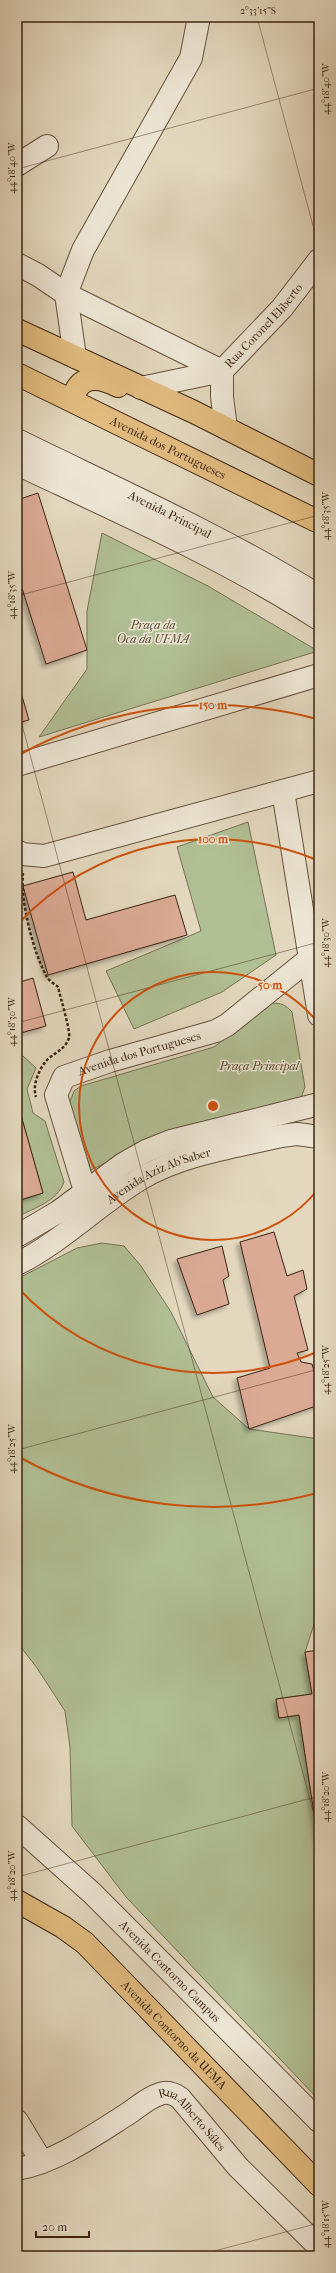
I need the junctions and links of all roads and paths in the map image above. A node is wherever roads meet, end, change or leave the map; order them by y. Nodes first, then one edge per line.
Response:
1 (200, 17) edge
2 (47, 146) dead end
3 (17, 165) edge
4 (319, 260) edge
5 (17, 264) edge
6 (66, 294) junction
7 (17, 330) edge
8 (75, 356) junction
9 (222, 371) junction
10 (17, 374) edge
11 (141, 388) junction
12 (74, 400) junction
13 (194, 412) junction
14 (226, 428) junction
15 (17, 440) edge
16 (17, 464) edge
17 (319, 474) edge
18 (83, 484) junction
19 (319, 522) edge
20 (319, 596) edge
21 (319, 620) edge
22 (319, 675) edge
23 (17, 766) edge
24 (319, 781) edge
25 (283, 791) junction
26 (17, 851) edge
27 (17, 867) edge
28 (314, 955) edge
29 (319, 1015) edge
30 (36, 1099) dead end
31 (319, 1104) edge
32 (319, 1137) edge
33 (123, 1164) junction
34 (132, 1185) junction
35 (85, 1192) junction
36 (17, 1236) edge
37 (17, 1264) edge
38 (17, 1826) edge
39 (17, 1901) edge
40 (17, 2121) edge
41 (319, 2121) edge
42 (42, 2162) junction
43 (17, 2168) edge
44 (319, 2185) edge
45 (319, 2247) edge

1 - 6 street
2 - 3 street
4 - 9 street, Rua Coronel Eliberto
5 - 6 street
6 - 8 street
6 - 9 street
7 - 8 main road
8 - 11 main road
9 - 11 street
9 - 14 street
10 - 12 main road, Avenida dos Portugueses
11 - 13 main road
12 - 13 main road
12 - 19 main road, Avenida dos Portugueses
13 - 14 main road
14 - 17 main road
15 - 18 street, Avenida Principal
16 - 18 street, Avenida Principal
18 - 20 street, Avenida Principal
18 - 21 street, Avenida Principal
22 - 23 street
24 - 25 street
25 - 26 street
25 - 28 street
27 - 30 path
28 - 29 street
28 - 35 street, Avenida dos Portugueses
31 - 33 street, Avenida Aziz Ab'Saber
32 - 34 street, Avenida Aziz Ab'Saber
33 - 34 street
33 - 35 street, Avenida Aziz Ab'Saber
34 - 37 street, Avenida Aziz Ab'Saber
35 - 36 street, Avenida Aziz Ab'Saber
38 - 41 street, Avenida Contorno Campus
39 - 44 main road, Avenida Contorno da UFMA
40 - 42 street
42 - 43 street, Rua Alberto Sáles
42 - 45 street, Rua Alberto Sáles

